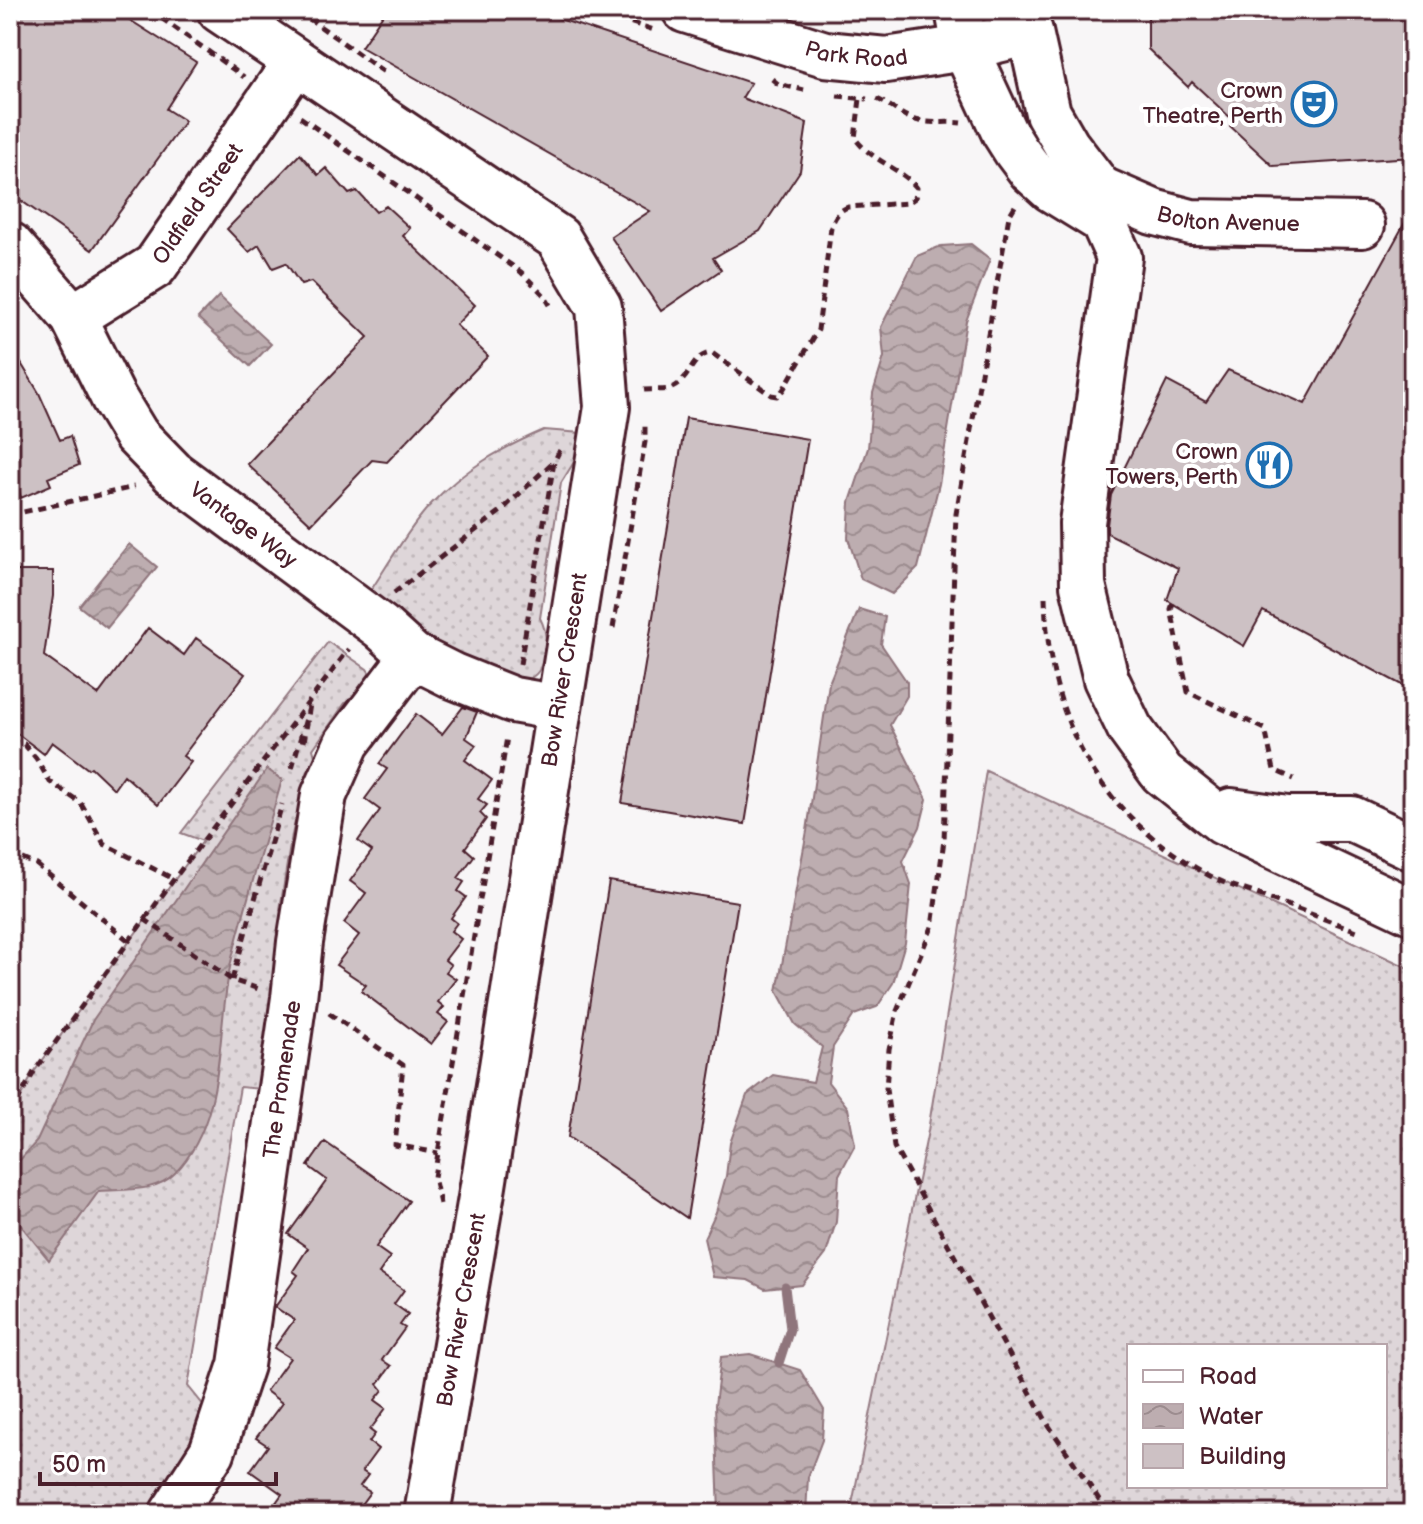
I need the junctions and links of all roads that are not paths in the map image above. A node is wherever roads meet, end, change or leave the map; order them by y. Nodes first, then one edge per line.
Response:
1 (220, 10) edge
2 (685, 10) edge
3 (1026, 21) edge
4 (962, 29) edge
5 (295, 63) junction
6 (1101, 205) junction
7 (1362, 225) dead end
8 (10, 245) edge
9 (73, 317) junction
10 (413, 656) junction
11 (559, 708) junction
12 (1206, 808) junction
13 (1413, 848) edge
14 (1413, 912) edge
15 (172, 1514) edge
16 (427, 1514) edge

1 - 5 street, Bow River Crescent
2 - 4 street, Park Road
3 - 4 street, Park Road
3 - 6 street, Bolton Avenue
4 - 6 street
5 - 9 street, Oldfield Street
5 - 11 street, Bow River Crescent
6 - 7 street, Bolton Avenue
6 - 12 street
8 - 9 street, Vantage Way
9 - 10 street, Vantage Way
10 - 11 street, Vantage Way
10 - 15 street, The Promenade
11 - 16 street, Bow River Crescent
12 - 13 street
12 - 14 street

